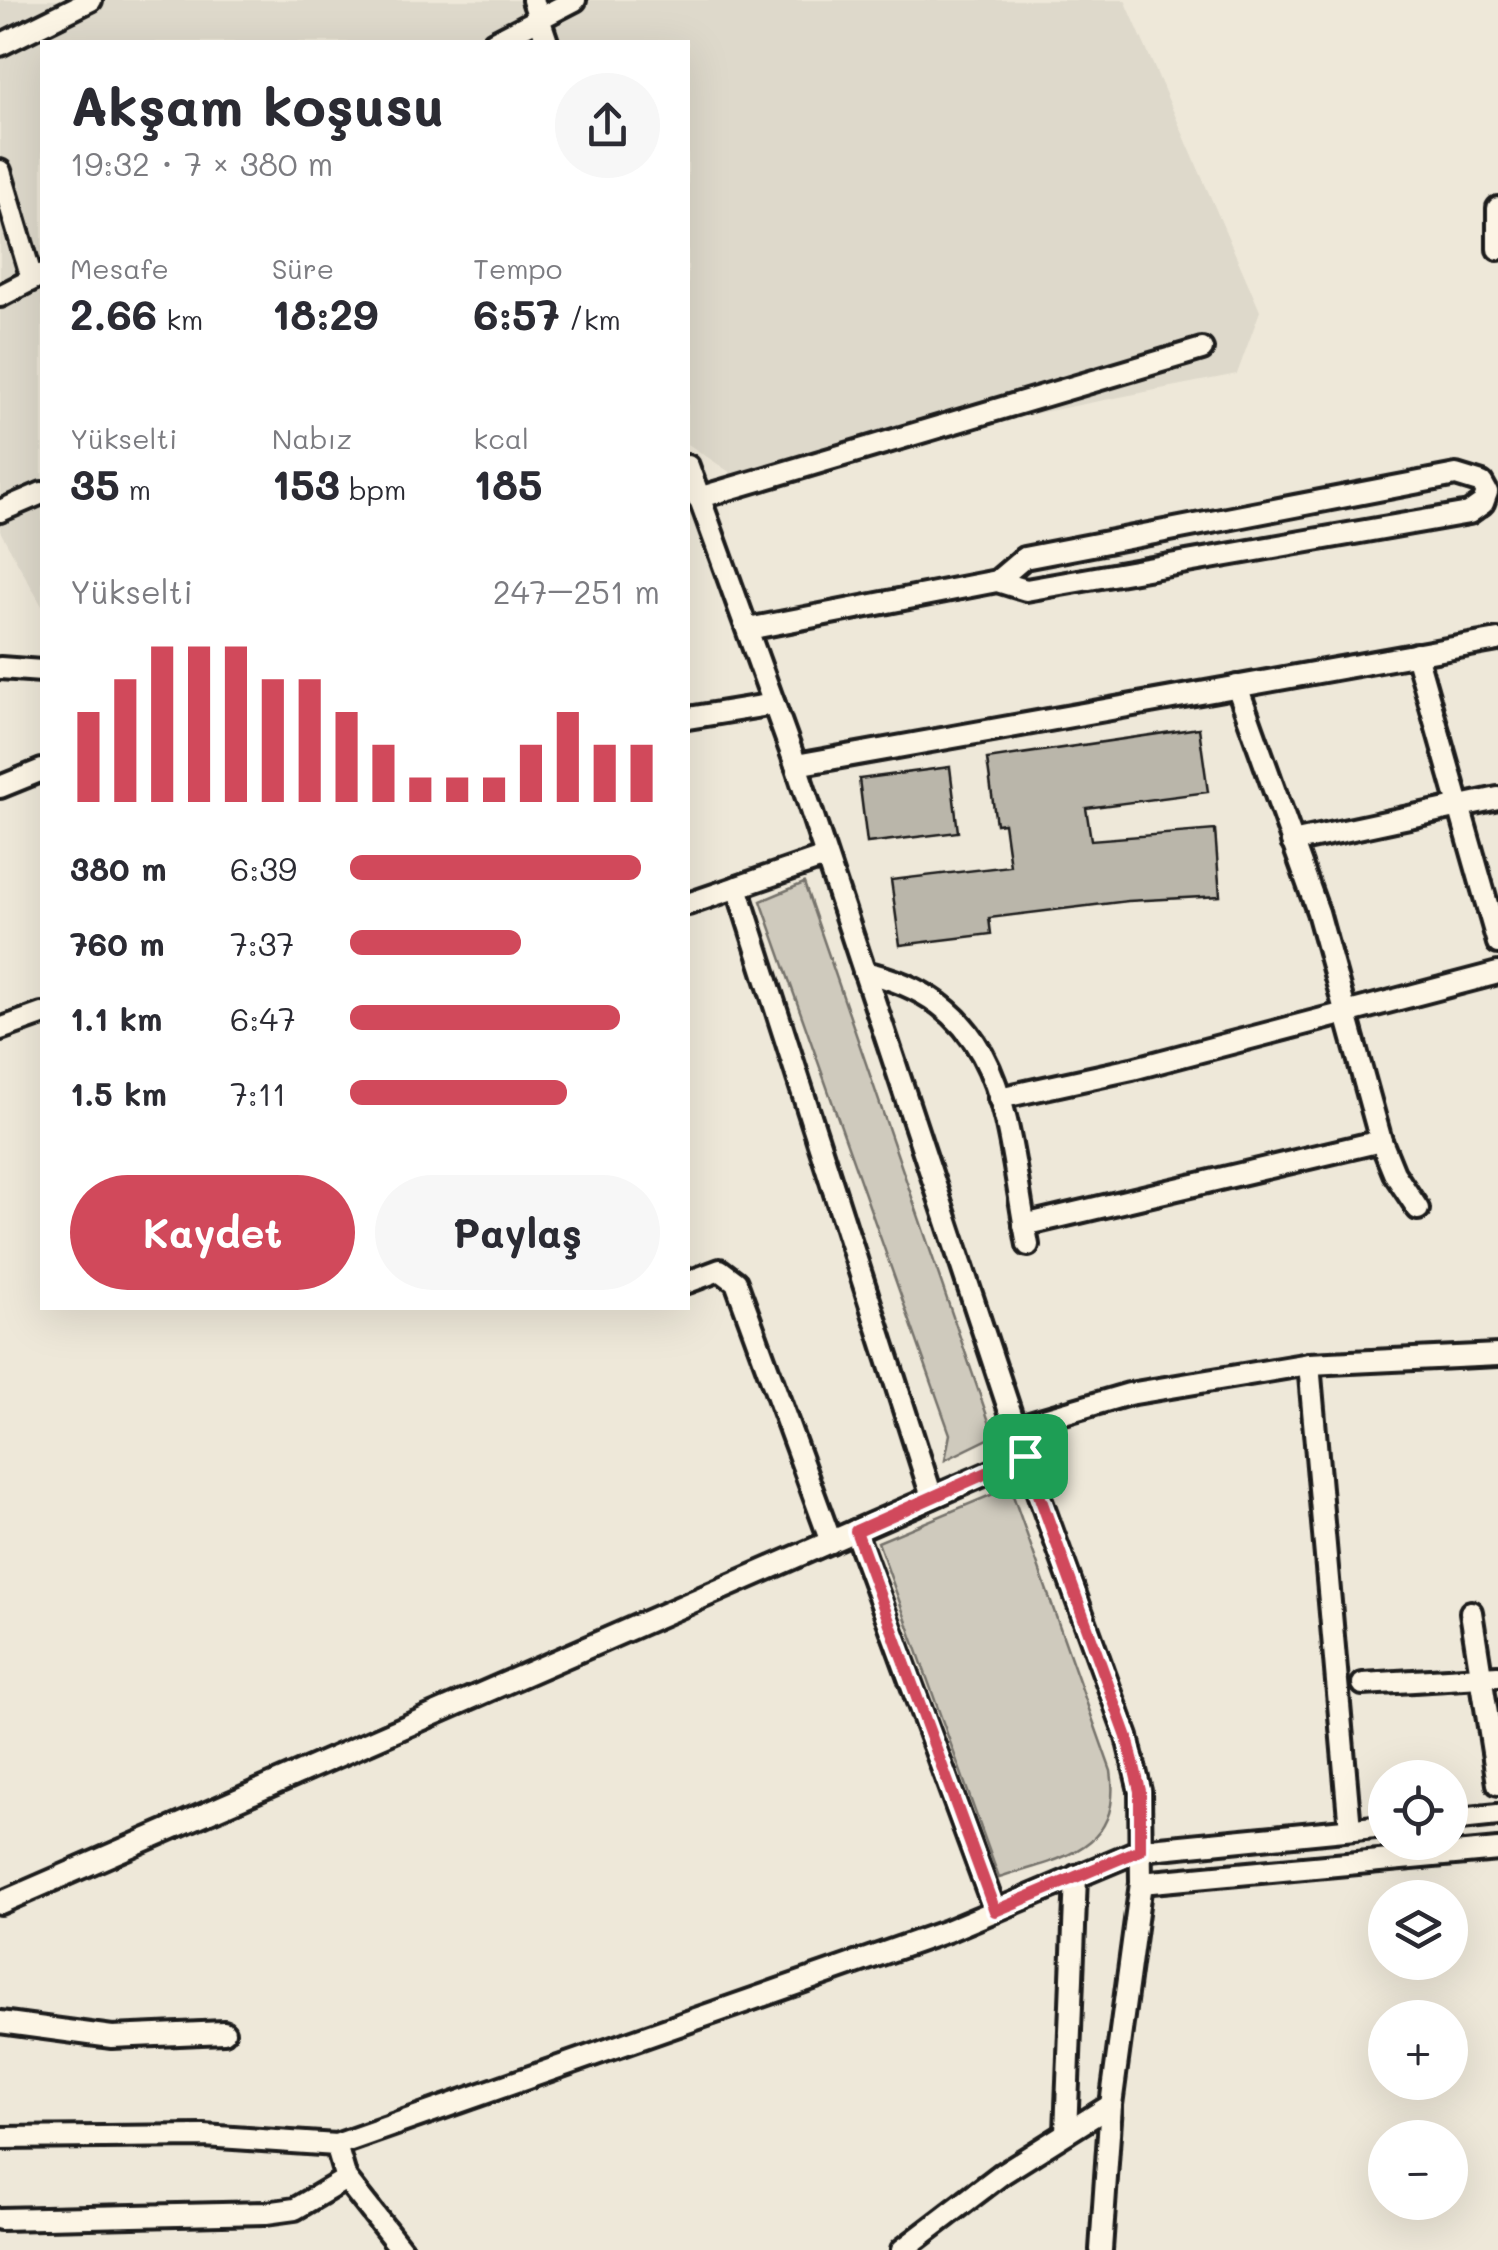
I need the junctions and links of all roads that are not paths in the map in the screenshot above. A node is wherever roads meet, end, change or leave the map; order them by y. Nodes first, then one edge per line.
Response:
1 (575, 0) edge
2 (84, 2) edge
3 (536, 10) edge
4 (2, 38) edge
5 (497, 40) edge
6 (545, 40) edge
7 (0, 170) edge
8 (1498, 208) edge
9 (1498, 249) edge
10 (37, 277) edge
11 (0, 296) edge
12 (1202, 349) dead end
13 (690, 472) edge
14 (40, 494) edge
15 (698, 498) junction
16 (0, 511) edge
17 (997, 582) junction
18 (748, 629) junction
19 (1498, 640) edge
20 (1416, 654) junction
21 (0, 668) edge
22 (40, 672) edge
23 (1237, 686) junction
24 (774, 704) junction
25 (690, 718) edge
26 (796, 765) junction
27 (40, 771) edge
28 (0, 787) edge
29 (1498, 798) edge
30 (1464, 808) junction
31 (1292, 842) junction
32 (824, 857) junction
33 (737, 887) junction
34 (1491, 893) edge
35 (690, 903) edge
36 (1498, 943) edge
37 (864, 972) junction
38 (1498, 973) edge
39 (1348, 1014) junction
40 (40, 1015) edge
41 (0, 1029) edge
42 (1000, 1098) junction
43 (1381, 1140) junction
44 (1418, 1209) dead end
45 (690, 1281) edge
46 (1498, 1355) edge
47 (1309, 1364) junction
48 (1016, 1427) junction
49 (1025, 1456) junction
50 (932, 1497) junction
51 (856, 1531) junction
52 (831, 1542) junction
53 (1472, 1612) dead end
54 (1489, 1676) edge
55 (1363, 1684) dead end
56 (1498, 1784) edge
57 (1498, 1815) edge
58 (1468, 1818) edge
59 (1368, 1828) edge
60 (1350, 1830) junction
61 (1140, 1850) junction
62 (1498, 1850) edge
63 (1076, 1876) junction
64 (1140, 1883) junction
65 (0, 1903) edge
66 (995, 1911) junction
67 (0, 2022) edge
68 (224, 2032) dead end
69 (1111, 2105) junction
70 (1066, 2133) junction
71 (0, 2138) edge
72 (336, 2144) junction
73 (346, 2178) junction
74 (0, 2219) edge
75 (402, 2250) edge
76 (902, 2250) edge
77 (1101, 2250) edge

1 - 3 street
2 - 4 street
3 - 5 street
3 - 6 street
7 - 10 street
8 - 9 street
10 - 11 street
12 - 15 street
13 - 15 street
14 - 16 street
15 - 18 street
17 - 17 street
17 - 18 street
18 - 24 street
19 - 20 street
20 - 23 street
20 - 30 street
21 - 22 street
23 - 26 street
23 - 31 street
24 - 25 street
24 - 26 street
26 - 32 street
27 - 28 street
29 - 30 street
30 - 31 street
30 - 34 street
31 - 39 street
32 - 33 street
32 - 37 street
33 - 35 street
33 - 50 street
34 - 36 street
37 - 42 street
37 - 48 street
38 - 39 street
39 - 42 street
39 - 43 street
40 - 41 street
42 - 43 street
43 - 44 street
45 - 52 street
46 - 47 street
47 - 48 street
47 - 60 street
48 - 49 street
49 - 50 street
49 - 61 street
50 - 51 street
51 - 52 street
51 - 66 street
52 - 65 street
53 - 54 street
54 - 55 street
54 - 56 street
57 - 58 street
59 - 60 street
60 - 61 street
61 - 63 street
61 - 64 street
62 - 64 street
63 - 66 street
63 - 70 street
64 - 69 street
66 - 72 street
67 - 68 street
69 - 70 street
69 - 77 street
70 - 76 street
71 - 72 street
72 - 73 street
73 - 74 street
73 - 75 street

